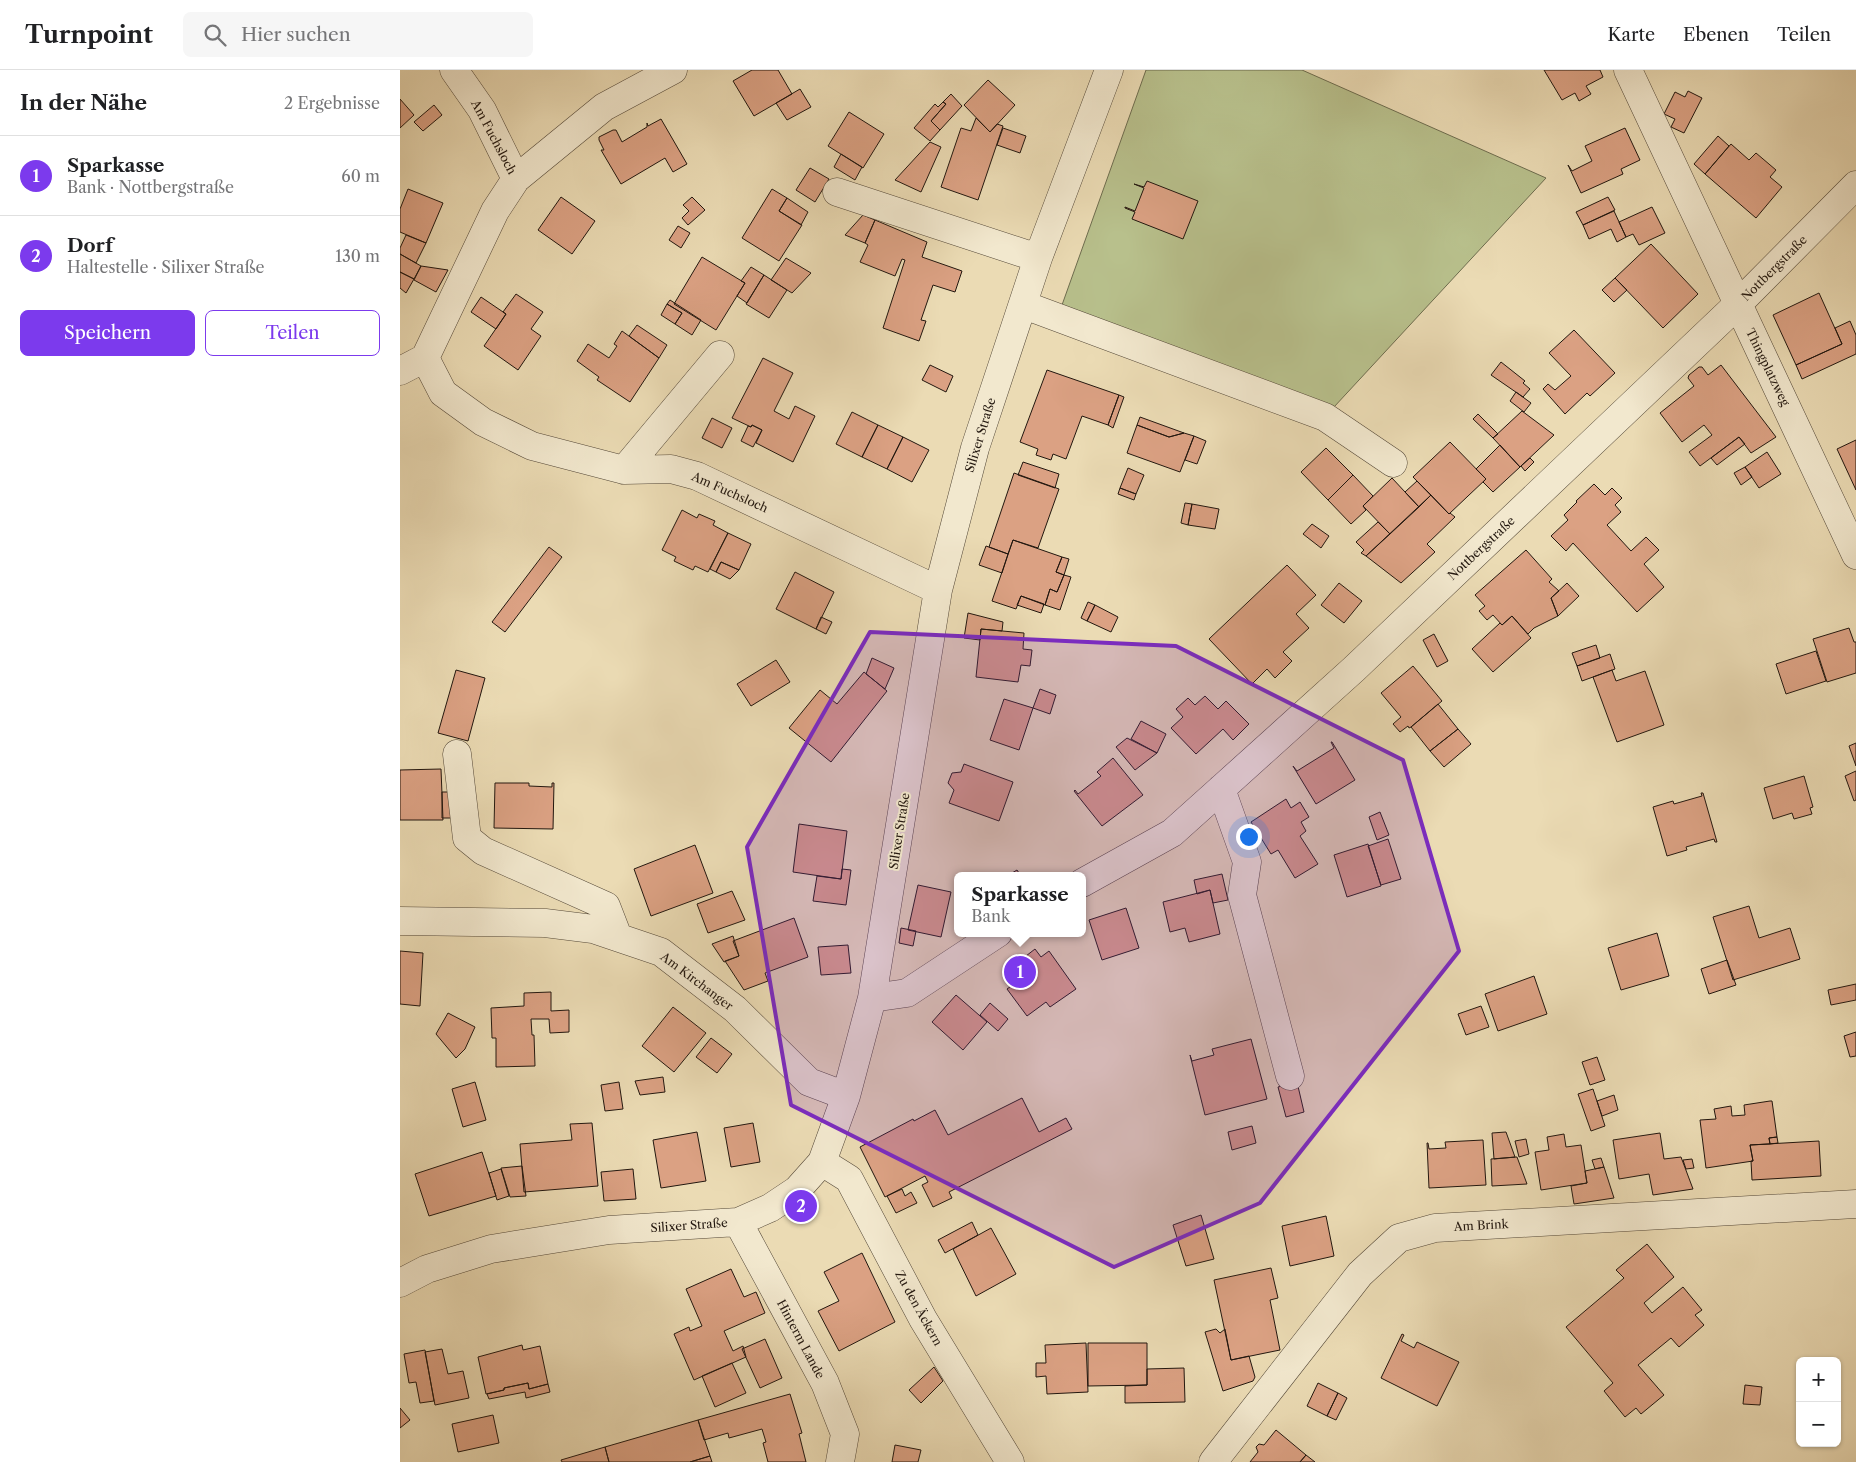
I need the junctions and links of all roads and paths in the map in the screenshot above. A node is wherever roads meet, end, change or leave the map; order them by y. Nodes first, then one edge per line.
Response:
1 (454, 70) edge
2 (673, 70) edge
3 (1109, 70) edge
4 (1628, 70) edge
5 (516, 179) junction
6 (1856, 185) edge
7 (837, 192) dead end
8 (1038, 258) junction
9 (1024, 305) junction
10 (1737, 305) junction
11 (720, 355) dead end
12 (425, 358) junction
13 (400, 371) edge
14 (1393, 463) dead end
15 (624, 470) junction
16 (1856, 555) edge
17 (938, 590) junction
18 (457, 754) dead end
19 (1221, 789) junction
20 (1086, 881) edge
21 (400, 921) edge
22 (618, 937) junction
23 (992, 937) edge
24 (872, 998) junction
25 (1290, 1076) dead end
26 (846, 1096) junction
27 (822, 1162) junction
28 (1856, 1204) edge
29 (738, 1222) junction
30 (400, 1283) edge
31 (840, 1462) edge
32 (1010, 1462) edge
33 (1213, 1462) edge

1 - 5 street, Am Fuchsloch
2 - 5 street, Am Fuchsloch
3 - 8 street, Silixer Straße
4 - 10 street, Thingplatzweg
5 - 12 street, Am Fuchsloch
6 - 10 street, Nottbergstraße
7 - 8 street
8 - 9 street, Silixer Straße
9 - 14 street
9 - 17 street, Silixer Straße
10 - 16 street, Thingplatzweg
10 - 19 street, Nottbergstraße
11 - 15 street
12 - 13 street
12 - 15 street, Am Fuchsloch
15 - 17 street, Am Fuchsloch
17 - 24 street, Silixer Straße
18 - 22 street
19 - 20 street, Nottbergstraße
19 - 25 street
21 - 22 street, Am Kirchanger
22 - 26 street, Am Kirchanger
23 - 24 street
24 - 26 street, Silixer Straße
26 - 27 street, Silixer Straße
27 - 29 street, Silixer Straße
27 - 32 street, Zu den Äckern
28 - 33 street, Am Brink
29 - 30 street, Silixer Straße
29 - 31 street, Hinterm Lande

